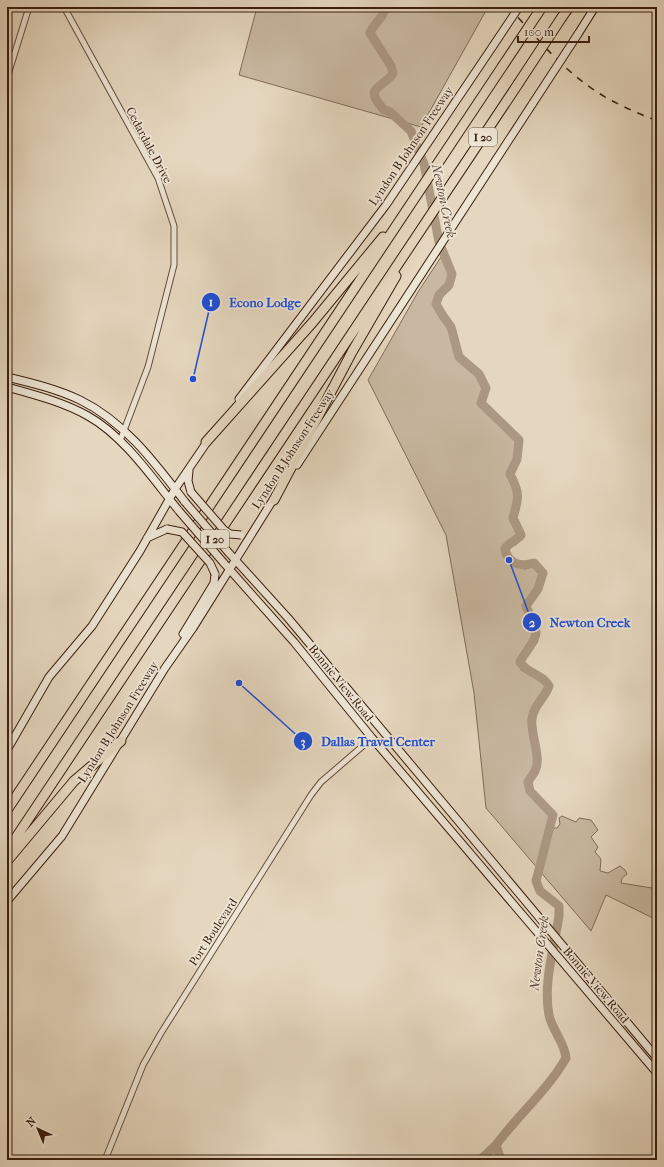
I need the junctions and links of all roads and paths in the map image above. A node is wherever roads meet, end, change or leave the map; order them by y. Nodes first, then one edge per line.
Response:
1 (29, 7) edge
2 (64, 7) edge
3 (518, 7) edge
4 (542, 7) edge
5 (569, 7) edge
6 (595, 7) edge
7 (7, 78) edge
8 (415, 199) junction
9 (422, 227) junction
10 (7, 377) edge
11 (7, 387) edge
12 (58, 391) junction
13 (51, 400) junction
14 (125, 430) junction
15 (120, 441) junction
16 (206, 442) junction
17 (189, 468) junction
18 (175, 489) junction
19 (170, 499) junction
20 (274, 500) junction
21 (256, 528) junction
22 (147, 538) junction
23 (236, 561) junction
24 (230, 570) junction
25 (288, 618) junction
26 (280, 625) junction
27 (165, 668) junction
28 (381, 730) junction
29 (372, 738) junction
30 (121, 741) junction
31 (7, 750) edge
32 (7, 810) edge
33 (7, 851) edge
34 (7, 861) edge
35 (7, 901) edge
36 (657, 1058) edge
37 (657, 1073) edge
38 (106, 1160) edge

1 - 7 street
2 - 14 street, Cedardale Drive
3 - 16 main road, Lyndon B Johnson Freeway, bridge
4 - 8 highway, I 20, bridge
5 - 9 highway, Lyndon B Johnson Freeway / I 20, bridge
6 - 20 main road, Lyndon B Johnson Freeway, bridge
8 - 16 highway
8 - 32 highway, I 20
9 - 20 highway
9 - 33 highway, Lyndon B Johnson Freeway / I 20
10 - 12 main road, Bonnie View Road
11 - 13 main road, Bonnie View Road
12 - 13 main road
12 - 14 main road, Bonnie View Road
13 - 15 main road, Bonnie View Road
14 - 15 street, Cedardale Drive
14 - 18 main road, Bonnie View Road
15 - 19 main road, Bonnie View Road
16 - 17 main road, Lyndon B Johnson Freeway
17 - 18 main road, Lyndon B Johnson Freeway
17 - 21 main road, bridge
18 - 19 main road, Lyndon B Johnson Freeway
18 - 23 main road, Bonnie View Road, bridge
19 - 22 main road, Lyndon B Johnson Freeway
19 - 24 main road, Bonnie View Road, bridge
20 - 21 main road, Lyndon B Johnson Freeway
21 - 23 main road, Lyndon B Johnson Freeway
22 - 27 main road, bridge
22 - 31 main road, Lyndon B Johnson Freeway
23 - 24 main road, Lyndon B Johnson Freeway
23 - 25 main road, Bonnie View Road
24 - 26 main road, Bonnie View Road
24 - 27 main road, Lyndon B Johnson Freeway
25 - 26 main road
25 - 28 main road, Bonnie View Road
26 - 29 main road, Bonnie View Road
27 - 30 main road, Lyndon B Johnson Freeway
28 - 29 main road
28 - 36 main road, Bonnie View Road
29 - 37 main road, Bonnie View Road
29 - 38 street, Port Boulevard
30 - 34 highway
30 - 35 main road, Lyndon B Johnson Freeway

